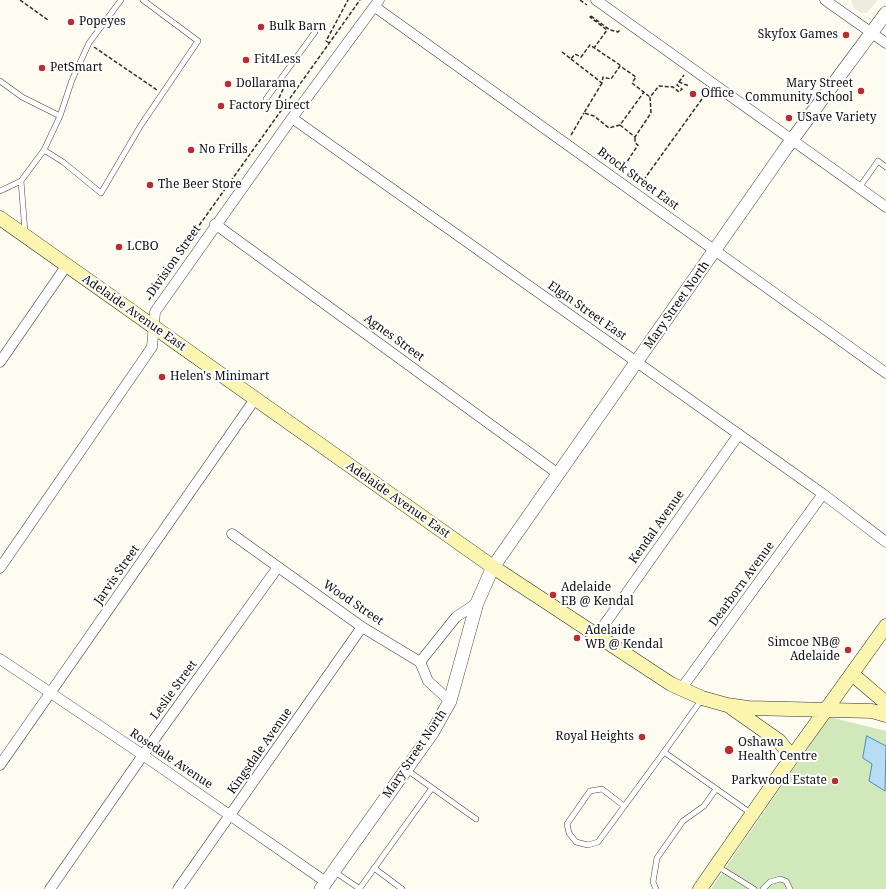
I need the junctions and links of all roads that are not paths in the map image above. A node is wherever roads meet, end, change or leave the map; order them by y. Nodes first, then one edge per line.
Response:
1 (121, 0) edge
2 (143, 0) edge
3 (596, 0) edge
4 (825, 0) edge
5 (377, 3) edge
6 (886, 13) edge
7 (315, 32) dead end
8 (872, 33) junction
9 (886, 43) edge
10 (0, 81) edge
11 (266, 99) dead end
12 (60, 116) junction
13 (292, 118) junction
14 (792, 140) junction
15 (44, 150) junction
16 (886, 167) edge
17 (22, 181) junction
18 (859, 188) junction
19 (0, 191) edge
20 (886, 207) edge
21 (0, 218) edge
22 (216, 224) junction
23 (25, 236) junction
24 (714, 251) junction
25 (67, 265) junction
26 (153, 327) junction
27 (0, 362) edge
28 (637, 362) junction
29 (886, 373) edge
30 (255, 399) junction
31 (739, 434) junction
32 (558, 473) junction
33 (823, 494) junction
34 (232, 534) dead end
35 (886, 542) edge
36 (278, 567) junction
37 (493, 567) junction
38 (0, 568) edge
39 (477, 603) junction
40 (886, 626) edge
41 (362, 627) junction
42 (597, 636) junction
43 (0, 659) edge
44 (420, 662) junction
45 (852, 674) junction
46 (681, 689) junction
47 (51, 694) junction
48 (702, 698) junction
49 (450, 701) junction
50 (886, 703) edge
51 (726, 705) junction
52 (825, 710) junction
53 (886, 715) edge
54 (664, 752) junction
55 (143, 755) junction
56 (792, 757) junction
57 (0, 765) edge
58 (406, 770) junction
59 (432, 788) junction
60 (716, 789) junction
61 (624, 806) junction
62 (753, 815) junction
63 (231, 816) junction
64 (476, 819) dead end
65 (717, 866) junction
66 (374, 868) junction
67 (334, 871) junction
68 (324, 886) edge
69 (360, 888) edge
70 (50, 889) edge
71 (178, 889) edge
72 (402, 889) edge
73 (656, 889) edge
74 (700, 889) edge
75 (754, 889) edge
76 (763, 889) edge
77 (790, 889) edge

1 - 12 lane
2 - 15 lane
3 - 14 street
4 - 8 street
5 - 13 street, Division Street
5 - 24 street, Brock Street East
6 - 8 street, Mary Street North
7 - 11 lane
8 - 9 street
8 - 14 street, Mary Street North
10 - 12 lane
12 - 15 lane
13 - 22 street, Division Street
13 - 28 street, Elgin Street East
14 - 18 street
14 - 24 street, Mary Street North
15 - 17 lane
16 - 18 lane
17 - 19 lane
17 - 23 lane
18 - 20 street
21 - 23 main road, Adelaide Avenue East
22 - 26 street, Division Street
22 - 32 street, Agnes Street
23 - 25 main road, Adelaide Avenue East
24 - 28 street, Mary Street North
24 - 29 street, Brock Street East
25 - 26 main road, Adelaide Avenue East
25 - 27 street
26 - 30 main road, Adelaide Avenue East
26 - 38 street, Division Street
28 - 31 street, Elgin Street East
28 - 32 street, Mary Street North
30 - 37 main road, Adelaide Avenue East
30 - 47 street, Jarvis Street
31 - 33 street, Elgin Street East
31 - 42 street, Kendal Avenue
32 - 37 street, Mary Street North
33 - 35 street, Elgin Street East
33 - 46 street, Dearborn Avenue
34 - 36 street, Wood Street
36 - 41 street, Wood Street
36 - 55 street, Leslie Street
37 - 39 street, Mary Street North
37 - 42 main road, Adelaide Avenue East
39 - 44 street
39 - 49 street, Mary Street North
40 - 45 main road
41 - 44 street, Wood Street
41 - 63 street, Kingsdale Avenue
42 - 46 main road, Adelaide Avenue East
43 - 47 street, Rosedale Avenue
44 - 49 street
45 - 50 main road
45 - 52 main road
46 - 48 main road, Adelaide Avenue East
47 - 55 street, Rosedale Avenue
47 - 57 street, Jarvis Street
48 - 51 main road, Adelaide Avenue East
48 - 54 lane
49 - 58 street, Mary Street North
51 - 52 main road, Adelaide Avenue East
51 - 56 main road
52 - 53 main road, Adelaide Avenue East
52 - 56 main road
54 - 60 lane
54 - 61 lane
55 - 63 street, Rosedale Avenue
55 - 70 street, Leslie Street
56 - 62 main road
58 - 59 lane
58 - 67 street, Mary Street North
59 - 64 lane
59 - 66 lane
60 - 62 lane
60 - 73 lane
61 - 61 lane
62 - 65 main road
63 - 68 street, Rosedale Avenue
63 - 71 street, Kingsdale Avenue
65 - 74 main road
65 - 75 lane
66 - 69 lane
66 - 72 lane
67 - 68 street, Mary Street North
67 - 69 lane
76 - 77 lane

